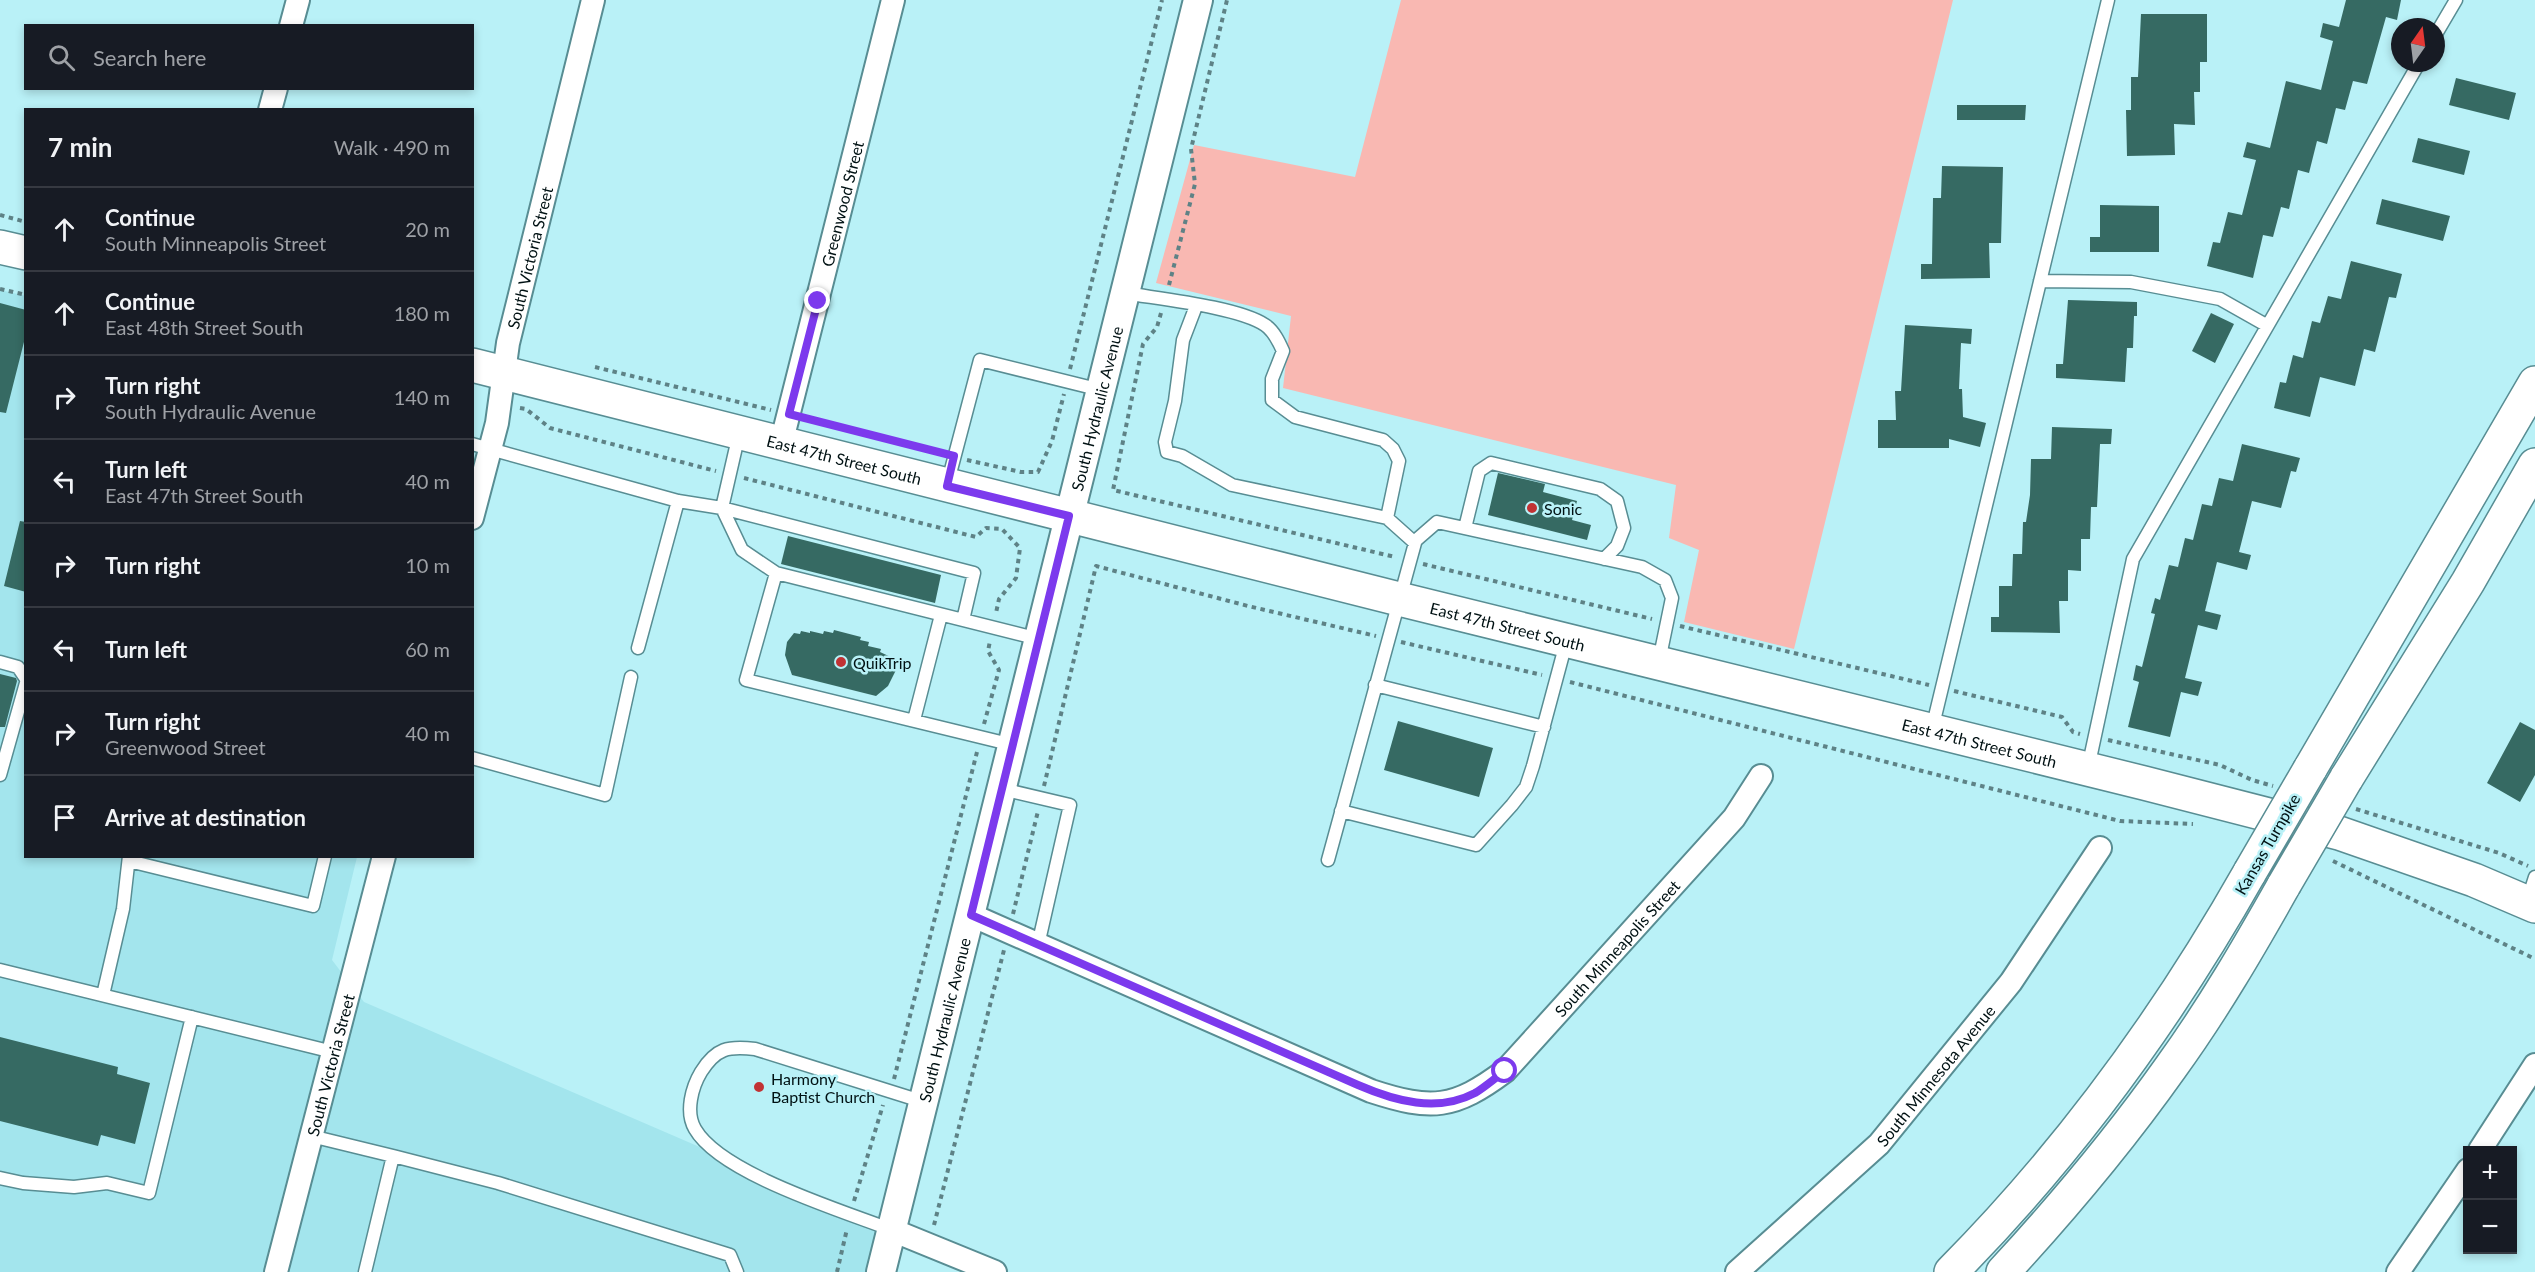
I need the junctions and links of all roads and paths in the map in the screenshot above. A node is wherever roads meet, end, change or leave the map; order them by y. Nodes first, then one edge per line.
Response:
1 (298, 0) edge
2 (593, 0) edge
3 (893, 0) edge
4 (1162, 0) edge
5 (1198, 0) edge
6 (2108, 0) edge
7 (2456, 0) edge
8 (2445, 19) edge
9 (292, 24) edge
10 (2414, 72) edge
11 (275, 90) edge
12 (271, 108) edge
13 (0, 215) edge
14 (24, 221) edge
15 (0, 247) edge
16 (24, 253) edge
17 (2040, 282) junction
18 (0, 288) edge
19 (1125, 293) junction
20 (24, 294) edge
21 (1196, 306) junction
22 (2266, 325) junction
23 (588, 365) dead end
24 (474, 367) edge
25 (1067, 382) junction
26 (2535, 383) edge
27 (502, 388) junction
28 (1101, 390) junction
29 (785, 429) junction
30 (739, 433) junction
31 (482, 447) edge
32 (2535, 465) edge
33 (951, 471) junction
34 (729, 475) junction
35 (678, 501) junction
36 (474, 504) edge
37 (722, 508) junction
38 (1069, 516) junction
39 (1387, 518) junction
40 (1464, 528) junction
41 (1414, 542) junction
42 (1604, 559) junction
43 (776, 573) junction
44 (1399, 599) junction
45 (941, 615) junction
46 (963, 620) junction
47 (993, 628) junction
48 (1039, 639) junction
49 (1388, 639) junction
50 (1567, 640) junction
51 (638, 648) dead end
52 (0, 662) edge
53 (1658, 662) junction
54 (631, 677) dead end
55 (24, 678) edge
56 (1556, 679) junction
57 (1376, 685) junction
58 (24, 688) edge
59 (914, 720) junction
60 (1544, 727) junction
61 (1932, 730) junction
62 (981, 737) junction
63 (1013, 745) junction
64 (474, 759) edge
65 (2088, 768) junction
66 (0, 775) edge
67 (1761, 776) dead end
68 (1002, 789) junction
69 (1041, 798) junction
70 (1341, 811) junction
71 (2194, 824) dead end
72 (2100, 848) dead end
73 (326, 858) edge
74 (383, 858) edge
75 (2325, 858) dead end
76 (129, 859) edge
77 (1328, 860) dead end
78 (2532, 895) edge
79 (971, 915) junction
80 (1009, 932) junction
81 (1038, 945) junction
82 (2535, 959) edge
83 (0, 970) edge
84 (103, 995) junction
85 (192, 1017) junction
86 (333, 1052) junction
87 (2535, 1065) edge
88 (889, 1091) junction
89 (924, 1102) junction
90 (311, 1136) junction
91 (2483, 1146) edge
92 (393, 1156) junction
93 (2463, 1177) edge
94 (0, 1178) edge
95 (851, 1215) junction
96 (892, 1230) junction
97 (929, 1245) junction
98 (276, 1272) edge
99 (365, 1272) edge
100 (737, 1272) edge
101 (837, 1272) edge
102 (881, 1272) edge
103 (995, 1272) edge
104 (1737, 1272) edge
105 (1951, 1272) edge
106 (2004, 1272) edge
107 (2398, 1272) edge

1 - 9 street
2 - 27 street, South Victoria Street
3 - 29 street, Greenwood Street
4 - 25 path
5 - 19 street, South Hydraulic Avenue
6 - 17 lane
7 - 8 lane
10 - 22 lane
11 - 12 street
13 - 14 path
15 - 16 main road
17 - 22 lane
17 - 61 lane
18 - 20 path
19 - 21 lane
19 - 28 street, South Hydraulic Avenue
21 - 39 lane
21 - 39 lane
22 - 65 lane
23 - 29 path
24 - 27 main road, East 47th Street South
25 - 28 lane
25 - 33 path
25 - 33 lane
26 - 105 main road, Kansas Turnpike, bridge
27 - 30 main road, East 47th Street South
27 - 31 street, South Victoria Street
27 - 34 path
28 - 38 street, South Hydraulic Avenue
29 - 30 main road, East 47th Street South
29 - 33 main road, East 47th Street South
29 - 33 path
30 - 34 lane
31 - 35 lane
31 - 36 street, South Victoria Street
32 - 106 main road, bridge
33 - 38 main road, East 47th Street South
34 - 37 lane
34 - 47 path
35 - 37 lane
35 - 51 lane
37 - 43 lane
37 - 46 lane
38 - 44 main road, East 47th Street South
38 - 48 street, South Hydraulic Avenue
39 - 41 lane
40 - 41 lane
40 - 42 lane
40 - 42 lane
41 - 44 lane
42 - 53 lane
43 - 45 lane
43 - 59 lane
44 - 49 lane
44 - 50 main road, East 47th Street South
45 - 46 lane
45 - 59 lane
46 - 47 lane
47 - 48 lane
47 - 62 path
48 - 63 street, South Hydraulic Avenue
49 - 56 path
49 - 57 lane
49 - 69 path
50 - 53 main road, East 47th Street South
50 - 56 lane
52 - 55 lane
53 - 61 main road, East 47th Street South
54 - 64 lane
56 - 60 lane
56 - 71 path
57 - 60 lane
57 - 70 lane
58 - 66 lane
59 - 62 lane
60 - 70 lane
61 - 65 main road, East 47th Street South
62 - 63 lane
62 - 88 path
63 - 68 street, South Hydraulic Avenue
65 - 78 main road, East 47th Street South
67 - 81 street, South Minneapolis Street
68 - 69 lane
68 - 79 street, South Hydraulic Avenue
69 - 80 path
69 - 81 lane
70 - 77 lane
72 - 104 street, South Minnesota Avenue
73 - 76 lane
74 - 86 street, South Victoria Street
75 - 82 path
76 - 84 lane
79 - 80 street, South Minneapolis Street
79 - 89 street, South Hydraulic Avenue
80 - 81 street, South Minneapolis Street
80 - 97 path
83 - 84 lane
84 - 85 lane
85 - 86 lane
85 - 94 lane
86 - 90 street, South Victoria Street
87 - 91 street
88 - 89 lane
88 - 95 path
88 - 95 lane
89 - 96 street, South Hydraulic Avenue
90 - 92 lane
90 - 98 street, South Victoria Street
92 - 99 lane
92 - 100 lane
93 - 107 street
95 - 96 lane
95 - 101 path
96 - 97 street
96 - 102 street, South Hydraulic Avenue
97 - 103 street

